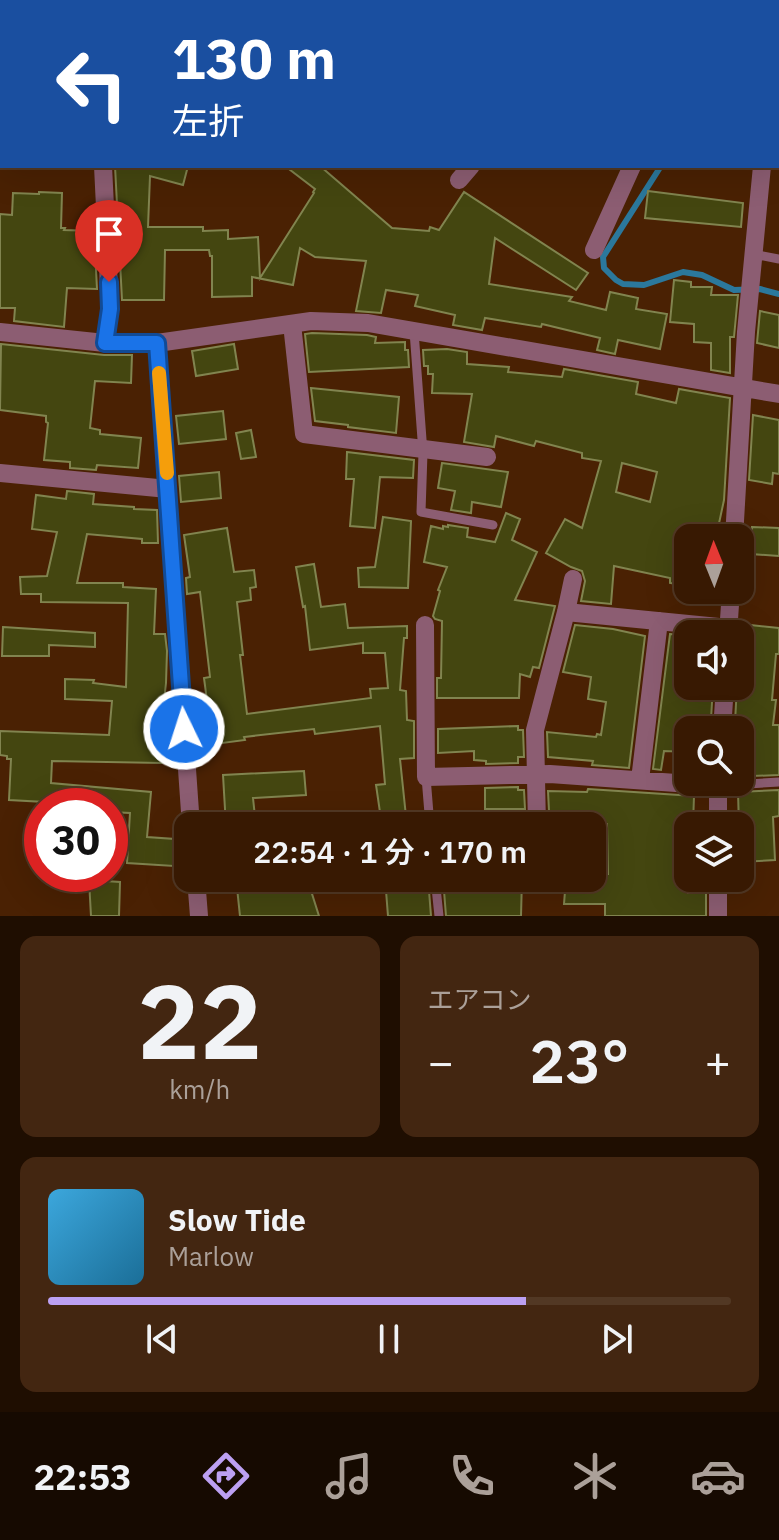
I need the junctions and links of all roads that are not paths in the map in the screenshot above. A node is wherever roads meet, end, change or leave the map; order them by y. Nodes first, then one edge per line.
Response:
1 (103, 168) edge
2 (631, 168) edge
3 (762, 168) edge
4 (594, 250) dead end
5 (753, 254) junction
6 (779, 259) edge
7 (292, 324) junction
8 (414, 331) junction
9 (0, 332) edge
10 (105, 343) junction
11 (157, 343) junction
12 (744, 388) junction
13 (779, 394) edge
14 (423, 449) junction
15 (487, 457) dead end
16 (0, 473) edge
17 (168, 489) junction
18 (735, 524) edge
19 (493, 525) dead end
20 (573, 579) dead end
21 (566, 612) junction
22 (659, 621) junction
23 (674, 623) edge
24 (425, 625) dead end
25 (536, 775) junction
26 (426, 777) junction
27 (640, 780) junction
28 (674, 782) edge
29 (779, 782) edge
30 (754, 783) edge
31 (190, 812) edge
32 (429, 812) edge
33 (537, 812) edge
34 (197, 892) edge
35 (436, 892) edge
36 (718, 892) edge
37 (199, 916) edge
38 (439, 916) edge
39 (718, 916) edge

1 - 10 street
2 - 4 street
3 - 5 street
5 - 6 lane
5 - 12 street
7 - 8 street
7 - 11 street
7 - 14 street
8 - 12 street
8 - 14 lane
9 - 10 street
10 - 11 street
11 - 17 street
12 - 13 street
12 - 18 street
14 - 15 street
14 - 19 lane
16 - 17 street
17 - 31 street
20 - 21 street
21 - 22 street
21 - 25 street
22 - 23 street
22 - 27 street
24 - 26 street
25 - 26 street
25 - 27 street
25 - 33 street
26 - 32 lane
27 - 28 street
29 - 30 lane
34 - 37 street
35 - 38 lane
36 - 39 street

